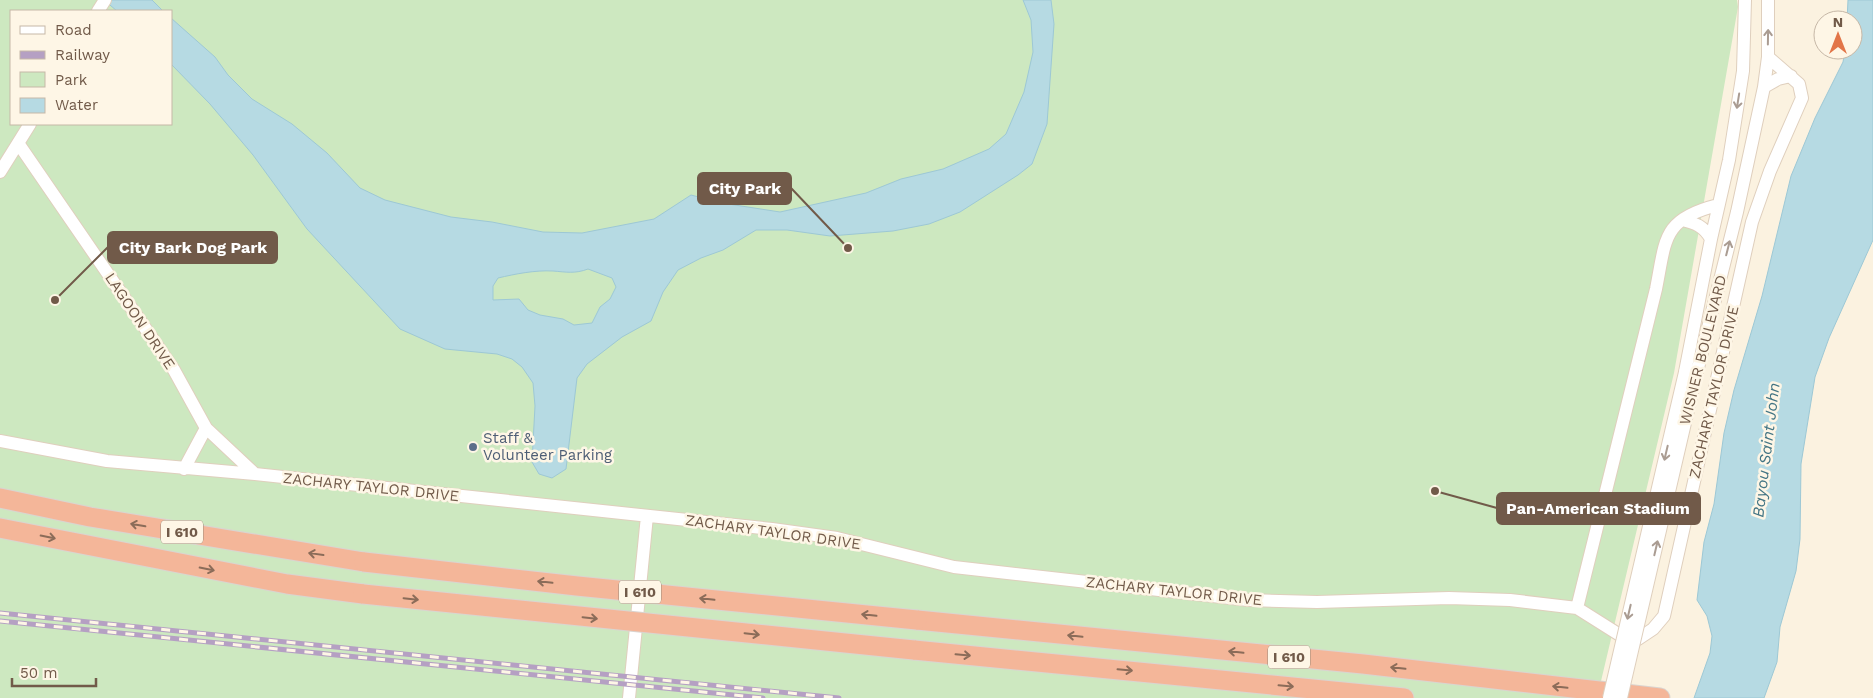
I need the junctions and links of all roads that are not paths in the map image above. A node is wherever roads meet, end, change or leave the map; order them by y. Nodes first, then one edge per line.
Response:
1 (1745, 0) edge
2 (1768, 0) edge
3 (1768, 57) junction
4 (1791, 76) junction
5 (1764, 88) junction
6 (29, 125) edge
7 (18, 144) junction
8 (0, 172) edge
9 (1718, 205) junction
10 (1682, 220) junction
11 (1711, 239) junction
12 (1690, 376) junction
13 (206, 428) junction
14 (0, 441) edge
15 (184, 469) junction
16 (256, 474) junction
17 (0, 498) edge
18 (647, 516) junction
19 (0, 528) edge
20 (1577, 608) junction
21 (629, 698) edge
22 (1404, 698) edge
23 (1609, 698) edge
24 (1621, 698) edge
25 (1660, 698) edge

1 -> 9 street, WISNER BOULEVARD
3 -> 2 street, WISNER BOULEVARD
3 - 4 street
3 - 5 street, WISNER BOULEVARD
4 - 5 street
4 - 20 street, ZACHARY TAYLOR DRIVE
12 -> 5 street, WISNER BOULEVARD
6 - 7 street
7 - 8 street
7 - 13 street, LAGOON DRIVE
9 - 10 street
9 - 11 street, WISNER BOULEVARD
10 - 11 street
10 - 20 street
11 - 12 street, WISNER BOULEVARD
12 -> 23 street, WISNER BOULEVARD, bridge
24 -> 12 street, WISNER BOULEVARD, bridge
13 - 15 street
13 - 16 street, LAGOON DRIVE
14 - 15 street, ZACHARY TAYLOR DRIVE
15 - 16 street, ZACHARY TAYLOR DRIVE
16 - 18 street, ZACHARY TAYLOR DRIVE
25 -> 17 highway, I 610, bridge
18 - 20 street, ZACHARY TAYLOR DRIVE
18 - 21 street
19 -> 22 highway, I 610, bridge

